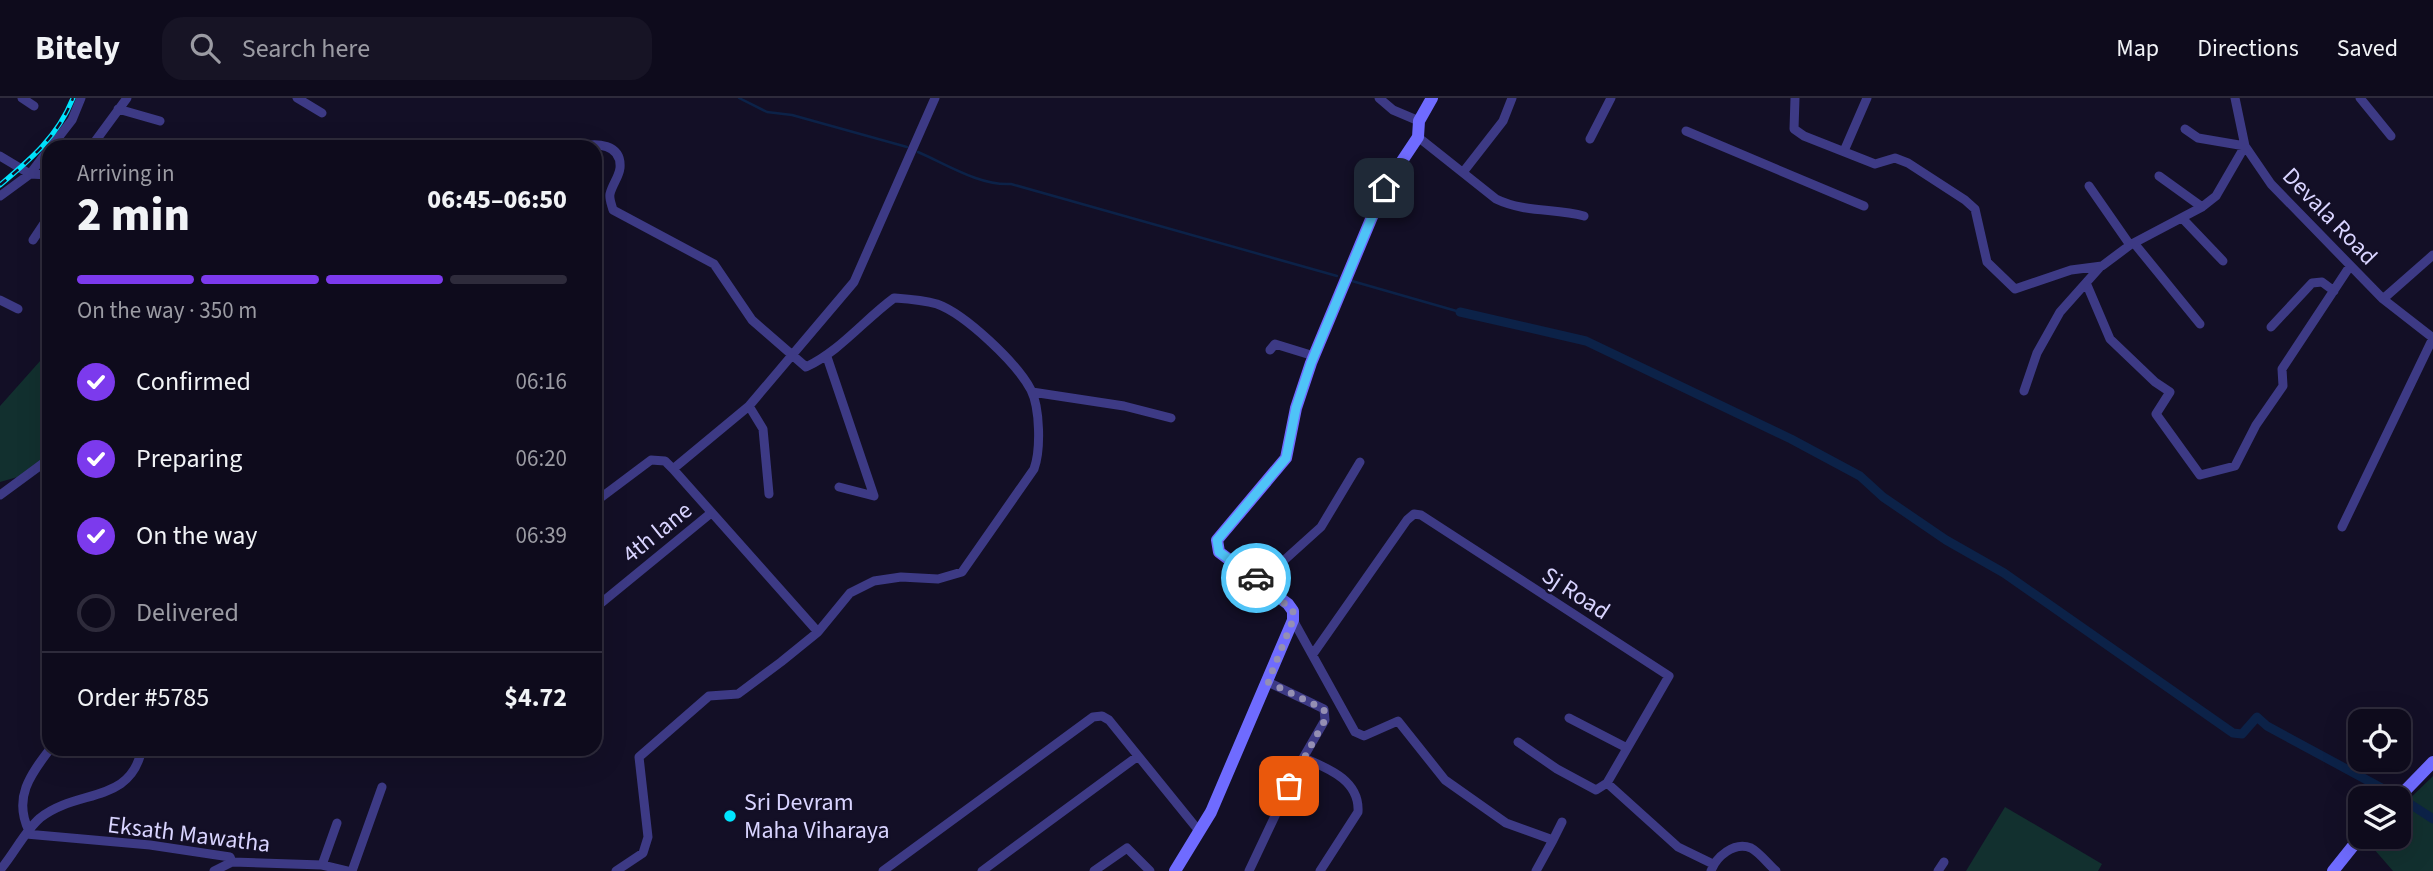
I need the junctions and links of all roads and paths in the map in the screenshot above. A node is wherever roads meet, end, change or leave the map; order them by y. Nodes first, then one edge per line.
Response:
1 (22, 98) edge
2 (81, 98) edge
3 (127, 98) edge
4 (298, 98) edge
5 (935, 98) edge
6 (1379, 98) edge
7 (1432, 98) edge
8 (1512, 98) edge
9 (1611, 98) edge
10 (1795, 98) edge
11 (1867, 98) edge
12 (2235, 98) edge
13 (2360, 98) edge
14 (34, 106) dead end
15 (118, 109) junction
16 (322, 113) dead end
17 (160, 121) dead end
18 (1419, 121) junction
19 (2185, 130) dead end
20 (1686, 131) dead end
21 (2391, 136) dead end
22 (1418, 137) junction
23 (1590, 139) dead end
24 (56, 140) edge
25 (96, 140) edge
26 (602, 145) edge
27 (2245, 146) junction
28 (1844, 152) junction
29 (0, 156) edge
30 (42, 158) edge
31 (1464, 172) junction
32 (30, 174) junction
33 (42, 175) edge
34 (2159, 176) dead end
35 (2089, 186) dead end
36 (0, 196) edge
37 (1864, 206) dead end
38 (2202, 208) junction
39 (1584, 216) dead end
40 (2182, 218) junction
41 (42, 226) edge
42 (33, 240) dead end
43 (2132, 244) junction
44 (2433, 255) edge
45 (2223, 261) dead end
46 (2102, 266) junction
47 (2350, 266) junction
48 (2087, 285) junction
49 (2334, 291) junction
50 (2383, 299) junction
51 (0, 300) edge
52 (18, 309) dead end
53 (2200, 324) dead end
54 (2271, 327) dead end
55 (2433, 338) edge
56 (1270, 350) dead end
57 (789, 354) junction
58 (1314, 356) junction
59 (827, 357) junction
60 (2024, 391) dead end
61 (1032, 392) junction
62 (749, 405) junction
63 (1171, 418) dead end
64 (1360, 462) dead end
65 (42, 464) edge
66 (673, 469) junction
67 (839, 487) dead end
68 (769, 494) dead end
69 (0, 495) edge
70 (602, 496) edge
71 (711, 513) junction
72 (2342, 527) dead end
73 (1260, 582) junction
74 (602, 602) edge
75 (1293, 620) junction
76 (818, 632) junction
77 (1313, 654) junction
78 (1268, 682) junction
79 (1569, 718) dead end
80 (1518, 742) dead end
81 (1628, 748) junction
82 (45, 756) edge
83 (141, 756) edge
84 (1138, 756) junction
85 (1304, 758) junction
86 (2433, 762) edge
87 (1607, 783) junction
88 (2410, 786) edge
89 (382, 787) dead end
90 (1562, 822) dead end
91 (337, 823) dead end
92 (1199, 831) junction
93 (28, 833) junction
94 (1552, 840) junction
95 (2351, 849) edge
96 (232, 862) junction
97 (1944, 862) dead end
98 (322, 865) junction
99 (1712, 867) edge
100 (1, 868) edge
101 (214, 871) edge
102 (350, 871) edge
103 (616, 871) edge
104 (883, 871) edge
105 (982, 871) edge
106 (1094, 871) edge
107 (1150, 871) edge
108 (1175, 871) edge
109 (1249, 871) edge
110 (1320, 871) edge
111 (1536, 871) edge
112 (1776, 871) edge
113 (1938, 871) edge
114 (2333, 871) edge

1 - 14 street
2 - 24 street
3 - 15 street
4 - 16 street
5 - 57 street
6 - 18 street
7 - 18 street
8 - 31 street
9 - 23 street
10 - 28 street
11 - 28 street
12 - 27 street, Devala Road
13 - 21 street
15 - 17 street
15 - 25 street
18 - 22 street
19 - 27 street
20 - 37 street
22 - 31 street
22 - 58 street
26 - 57 street
27 - 38 street
27 - 47 street, Devala Road
28 - 46 street
29 - 32 street
30 - 32 street
31 - 39 street
32 - 33 street
32 - 36 street
34 - 38 street
35 - 43 street
38 - 40 street
40 - 43 street
40 - 45 street
41 - 42 street
43 - 46 street
43 - 53 street
44 - 50 street
46 - 48 street
47 - 49 street
47 - 50 street, Devala Road
48 - 49 street
48 - 60 street
49 - 54 street
50 - 55 street, Devala Road
51 - 52 street
55 - 72 street
56 - 58 street
57 - 59 street
57 - 62 street
58 - 73 street
59 - 61 street
59 - 67 street
61 - 63 street
61 - 76 street
62 - 66 street
62 - 68 street
64 - 73 street
65 - 69 street
66 - 70 street
66 - 71 street
71 - 74 street, 4th lane
71 - 76 street
73 - 75 street
75 - 77 street
75 - 78 street
76 - 103 street
77 - 81 street, Sj Road
77 - 94 street
78 - 85 street
78 - 92 street
79 - 81 street
80 - 87 street
81 - 87 street, Sj Road
82 - 93 street
83 - 93 street
84 - 92 street
84 - 104 street
84 - 105 street
85 - 109 street
85 - 110 street
86 - 88 street
87 - 99 street
89 - 102 street
90 - 94 street
91 - 98 street
92 - 108 street
93 - 96 street, Eksath Mawatha
93 - 100 street
94 - 111 street
95 - 114 street
96 - 98 street, Eksath Mawatha
96 - 101 street
97 - 113 street
98 - 102 street, Eksath Mawatha
99 - 112 street
106 - 107 street

